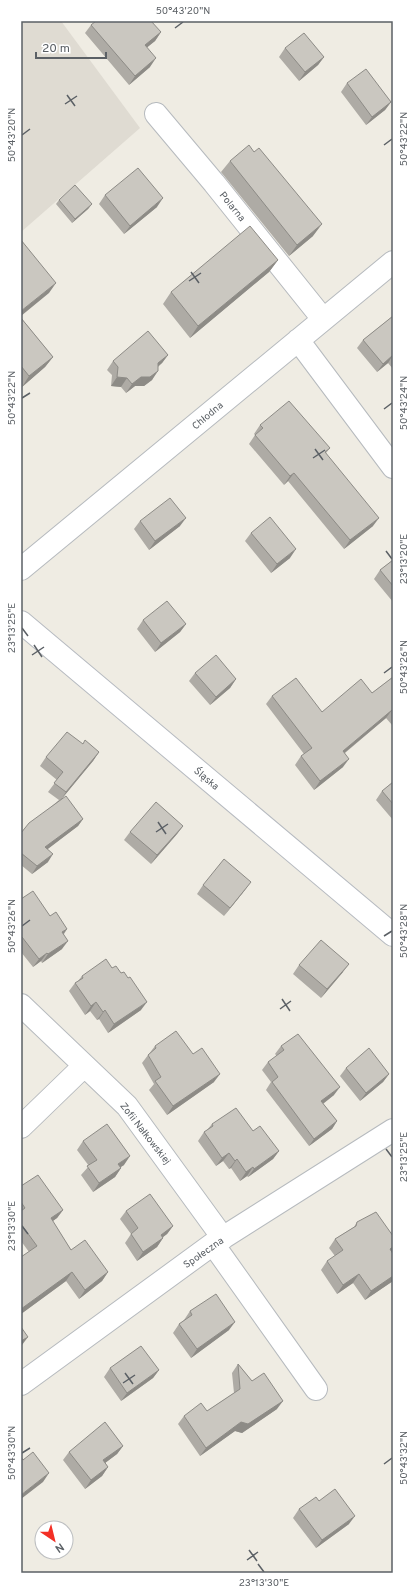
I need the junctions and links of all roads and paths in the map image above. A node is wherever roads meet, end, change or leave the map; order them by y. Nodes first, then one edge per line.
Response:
1 (156, 114) dead end
2 (393, 262) edge
3 (324, 319) junction
4 (298, 340) junction
5 (393, 467) edge
6 (21, 569) edge
7 (21, 622) edge
8 (393, 935) edge
9 (21, 1005) edge
10 (84, 1066) junction
11 (21, 1127) edge
12 (393, 1130) edge
13 (218, 1241) junction
14 (21, 1384) edge
15 (316, 1389) dead end

1 - 3 street, Polarna
2 - 3 street, Chłodna
3 - 4 street, Chłodna
4 - 5 street
4 - 6 street, Chłodna
7 - 8 street, Śląska
9 - 10 street, Zofii Nałkowskiej
10 - 11 street
10 - 13 street, Zofii Nałkowskiej
12 - 13 street, Społeczna
13 - 14 street, Społeczna
13 - 15 street, Zofii Nałkowskiej

